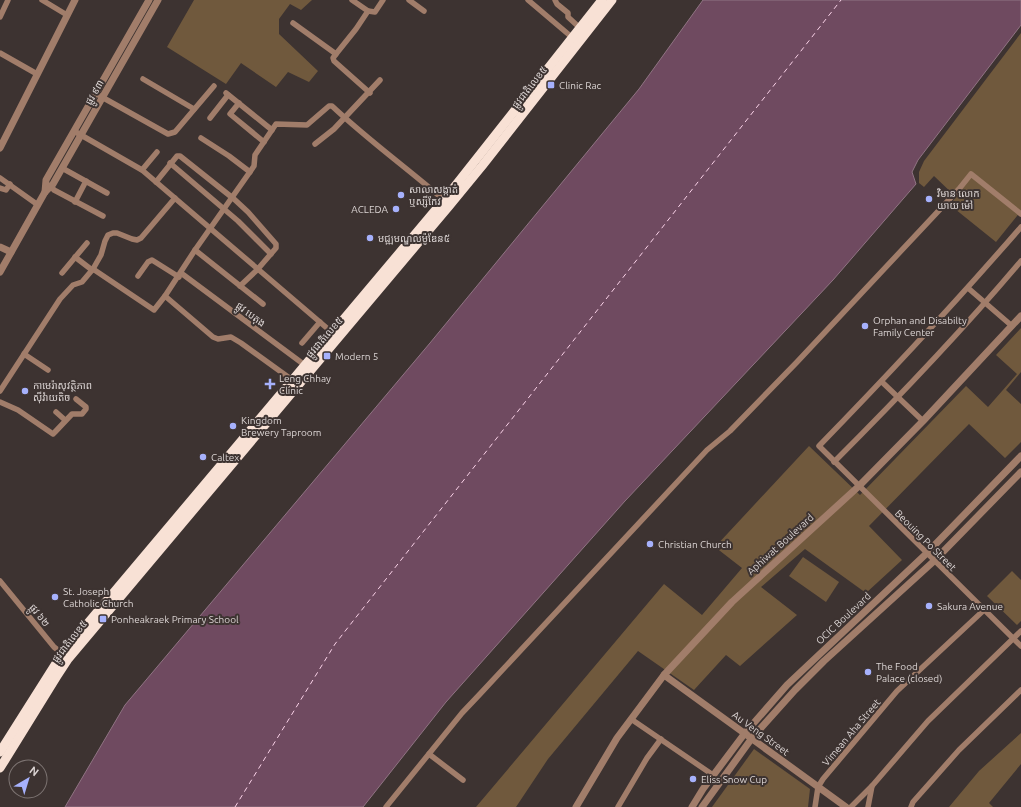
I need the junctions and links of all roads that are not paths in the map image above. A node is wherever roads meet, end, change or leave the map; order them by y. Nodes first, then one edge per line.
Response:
1 (8, 0) edge
2 (42, 0) edge
3 (75, 0) edge
4 (149, 0) edge
5 (158, 0) edge
6 (352, 0) edge
7 (383, 0) edge
8 (409, 0) edge
9 (528, 0) edge
10 (555, 0) edge
11 (602, 0) edge
12 (612, 0) edge
13 (368, 11) junction
14 (424, 11) dead end
15 (68, 15) junction
16 (0, 17) edge
17 (293, 23) dead end
18 (580, 28) junction
19 (575, 40) junction
20 (0, 53) edge
21 (336, 54) junction
22 (37, 74) junction
23 (144, 79) dead end
24 (380, 80) dead end
25 (214, 86) dead end
26 (370, 93) junction
27 (99, 95) junction
28 (239, 103) junction
29 (194, 109) junction
30 (210, 118) dead end
31 (344, 118) junction
32 (272, 130) junction
33 (78, 133) junction
34 (200, 138) dead end
35 (264, 142) junction
36 (315, 144) dead end
37 (0, 148) edge
38 (157, 152) dead end
39 (170, 163) junction
40 (62, 168) junction
41 (142, 170) junction
42 (250, 172) junction
43 (0, 178) edge
44 (86, 181) junction
45 (156, 182) junction
46 (10, 184) junction
47 (0, 188) edge
48 (48, 189) junction
49 (107, 192) dead end
50 (232, 197) junction
51 (175, 198) junction
52 (444, 200) junction
53 (75, 202) junction
54 (38, 206) junction
55 (224, 208) junction
56 (1021, 214) edge
57 (103, 216) dead end
58 (1021, 227) edge
59 (210, 228) junction
60 (87, 243) dead end
61 (0, 246) edge
62 (195, 250) junction
63 (11, 252) junction
64 (271, 254) junction
65 (75, 257) junction
66 (1021, 261) edge
67 (93, 269) junction
68 (257, 270) junction
69 (0, 272) edge
70 (62, 273) dead end
71 (180, 275) junction
72 (138, 276) dead end
73 (240, 286) junction
74 (968, 288) junction
75 (165, 296) junction
76 (986, 303) junction
77 (263, 304) dead end
78 (1021, 316) edge
79 (320, 322) junction
80 (1012, 326) junction
81 (335, 335) junction
82 (302, 343) dead end
83 (24, 354) junction
84 (307, 368) junction
85 (48, 370) dead end
86 (295, 382) junction
87 (882, 382) junction
88 (0, 391) edge
89 (898, 397) junction
90 (76, 399) dead end
91 (0, 402) edge
92 (56, 412) dead end
93 (65, 420) junction
94 (923, 421) junction
95 (1021, 456) edge
96 (834, 462) junction
97 (1021, 472) edge
98 (859, 486) junction
99 (927, 553) junction
100 (934, 561) junction
101 (0, 581) edge
102 (984, 610) junction
103 (1021, 631) edge
104 (1013, 639) junction
105 (1021, 646) edge
106 (65, 656) junction
107 (664, 675) junction
108 (1021, 690) edge
109 (631, 719) junction
110 (744, 733) junction
111 (752, 738) junction
112 (660, 739) junction
113 (0, 752) edge
114 (429, 754) junction
115 (0, 768) edge
116 (714, 775) junction
117 (463, 780) dead end
118 (872, 786) junction
119 (818, 787) junction
120 (386, 807) edge
121 (576, 807) edge
122 (618, 807) edge
123 (692, 807) edge
124 (702, 807) edge
125 (815, 807) edge
126 (846, 807) edge
127 (851, 807) edge
128 (868, 807) edge
129 (911, 807) edge

1 - 16 street
2 - 15 street
3 - 15 street
4 - 27 street, ផ្លូវ ៩៣
5 - 27 street, ផ្លូវ ៩៣
6 - 13 street
7 - 13 street
8 - 14 street
9 - 19 street
10 - 18 street
11 - 18 highway, ផ្លូវជាតិលេខ៥
12 - 19 highway, ផ្លូវជាតិលេខ៥
13 - 21 street
15 - 22 street
17 - 21 street
18 - 19 highway, ផ្លូវជាតិលេខ៥
19 - 52 highway, ផ្លូវជាតិលេខ៥
19 - 81 highway, ផ្លូវជាតិលេខ៥
20 - 22 street
21 - 26 street
22 - 37 street
23 - 29 street
24 - 26 street
25 - 29 street
26 - 31 street
27 - 29 street
27 - 33 street, ផ្លូវ ៩៣
28 - 30 street
28 - 32 street
28 - 35 street
31 - 32 street
31 - 36 street
31 - 52 street
32 - 35 street
33 - 40 street, ផ្លូវ ៩៣
33 - 41 street
33 - 48 street, ផ្លូវ ៩៣
34 - 42 street
35 - 42 street
38 - 41 street
39 - 45 street
39 - 50 street
39 - 55 street
40 - 44 street
40 - 48 street, ផ្លូវ ៩៣
41 - 45 street
42 - 50 street
43 - 46 street
44 - 49 street
44 - 53 street
45 - 51 street
46 - 47 street
46 - 54 street
48 - 53 street
48 - 54 street, ផ្លូវ ៩៣
50 - 55 street
50 - 64 street
51 - 59 street
51 - 67 street
52 - 81 highway, ផ្លូវជាតិលេខ៥
53 - 57 street
54 - 63 street, ផ្លូវ ៩៣
55 - 59 street
55 - 64 street
56 - 114 street
58 - 74 street
59 - 62 street
59 - 68 street
60 - 65 street
61 - 63 street
62 - 71 street
62 - 73 street
63 - 69 street, ផ្លូវ ៩៣
64 - 68 street
65 - 67 street
65 - 70 street
66 - 76 street
67 - 75 street
67 - 83 street
68 - 73 street
68 - 79 street
71 - 72 street, ផ្លូវ បេតុង
71 - 75 street
71 - 84 street, ផ្លូវ បេតុង
73 - 77 street
74 - 76 street
74 - 87 street
75 - 86 street
76 - 80 street
76 - 89 street
78 - 80 street, Aphiwat Boulevard
79 - 81 street
79 - 82 street
80 - 94 street, Aphiwat Boulevard
81 - 84 highway, ផ្លូវជាតិលេខ៥
83 - 85 street
83 - 88 street
84 - 86 highway, ផ្លូវជាតិលេខ៥
86 - 106 highway, ផ្លូវជាតិលេខ៥
87 - 89 street
87 - 96 street, Beouing Po Street
89 - 94 street
89 - 96 street
90 - 93 street
91 - 93 street
92 - 93 street
94 - 98 street, Aphiwat Boulevard
95 - 99 street, OCIC Boulevard
96 - 98 street, Beouing Po Street
97 - 100 street, OCIC Boulevard
98 - 99 street, Beouing Po Street
98 - 107 street, Aphiwat Boulevard
99 - 100 street, Beouing Po Street
99 - 110 street, OCIC Boulevard
100 - 102 street, Beouing Po Street
100 - 111 street, OCIC Boulevard
101 - 106 street, ផ្លូវ ៦២
102 - 104 street, Beouing Po Street
102 - 119 street, Vimean Aha Street
103 - 104 street
104 - 105 street, Beouing Po Street
104 - 118 street
106 - 113 highway, ផ្លូវជាតិលេខ៥
106 - 115 highway, ផ្លូវជាតិលេខ៥
107 - 109 street, Aphiwat Boulevard
107 - 110 street, Au Veng Street
108 - 129 street
109 - 112 street
109 - 121 street, Aphiwat Boulevard
110 - 111 street, Au Veng Street
110 - 116 street, OCIC Boulevard
111 - 119 street, Au Veng Street
111 - 124 street, OCIC Boulevard
112 - 116 street
112 - 122 street
114 - 117 street
114 - 120 street
116 - 123 street, OCIC Boulevard
118 - 127 street
118 - 128 street
119 - 125 street, Vimean Aha Street
119 - 126 street, Au Veng Street

